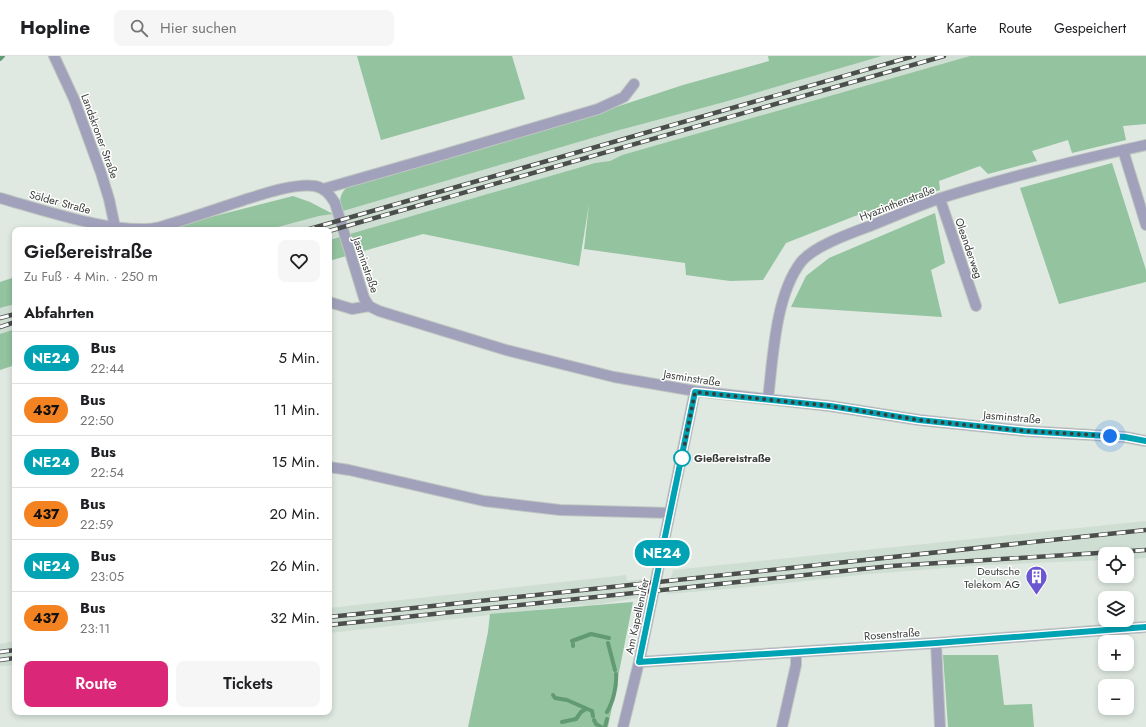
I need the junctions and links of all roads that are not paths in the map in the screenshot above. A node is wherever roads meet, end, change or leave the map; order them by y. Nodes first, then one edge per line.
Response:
1 (54, 56) edge
2 (634, 84) dead end
3 (1146, 145) edge
4 (1123, 150) junction
5 (324, 189) junction
6 (0, 198) edge
7 (940, 199) junction
8 (1146, 225) edge
9 (114, 227) joint
10 (158, 227) edge
11 (332, 303) edge
12 (369, 306) junction
13 (976, 306) dead end
14 (695, 392) junction
15 (768, 399) junction
16 (1146, 441) edge
17 (332, 467) edge
18 (670, 513) junction
19 (1146, 627) edge
20 (936, 643) junction
21 (796, 652) junction
22 (639, 662) junction
23 (623, 727) edge
24 (782, 727) edge
25 (940, 727) edge

1 - 9 street, Landskroner Straße
2 - 5 street
3 - 4 street, Hyazinthenstraße
4 - 7 street, Hyazinthenstraße
4 - 8 street
5 - 10 street
5 - 12 street, Jasminstraße
6 - 9 street, Sölder Straße
7 - 13 street, Oleanderweg
7 - 15 street, Hyazinthenstraße
11 - 12 street
12 - 14 street, Jasminstraße
14 - 15 street, Jasminstraße
14 - 18 street, Am Kapellenufer
15 - 16 street, Jasminstraße
17 - 18 street
18 - 22 street, Am Kapellenufer
19 - 20 street, Rosenstraße
20 - 21 street, Rosenstraße
20 - 25 street
21 - 22 street, Rosenstraße
21 - 24 street
22 - 23 street, Am Kapellenufer

